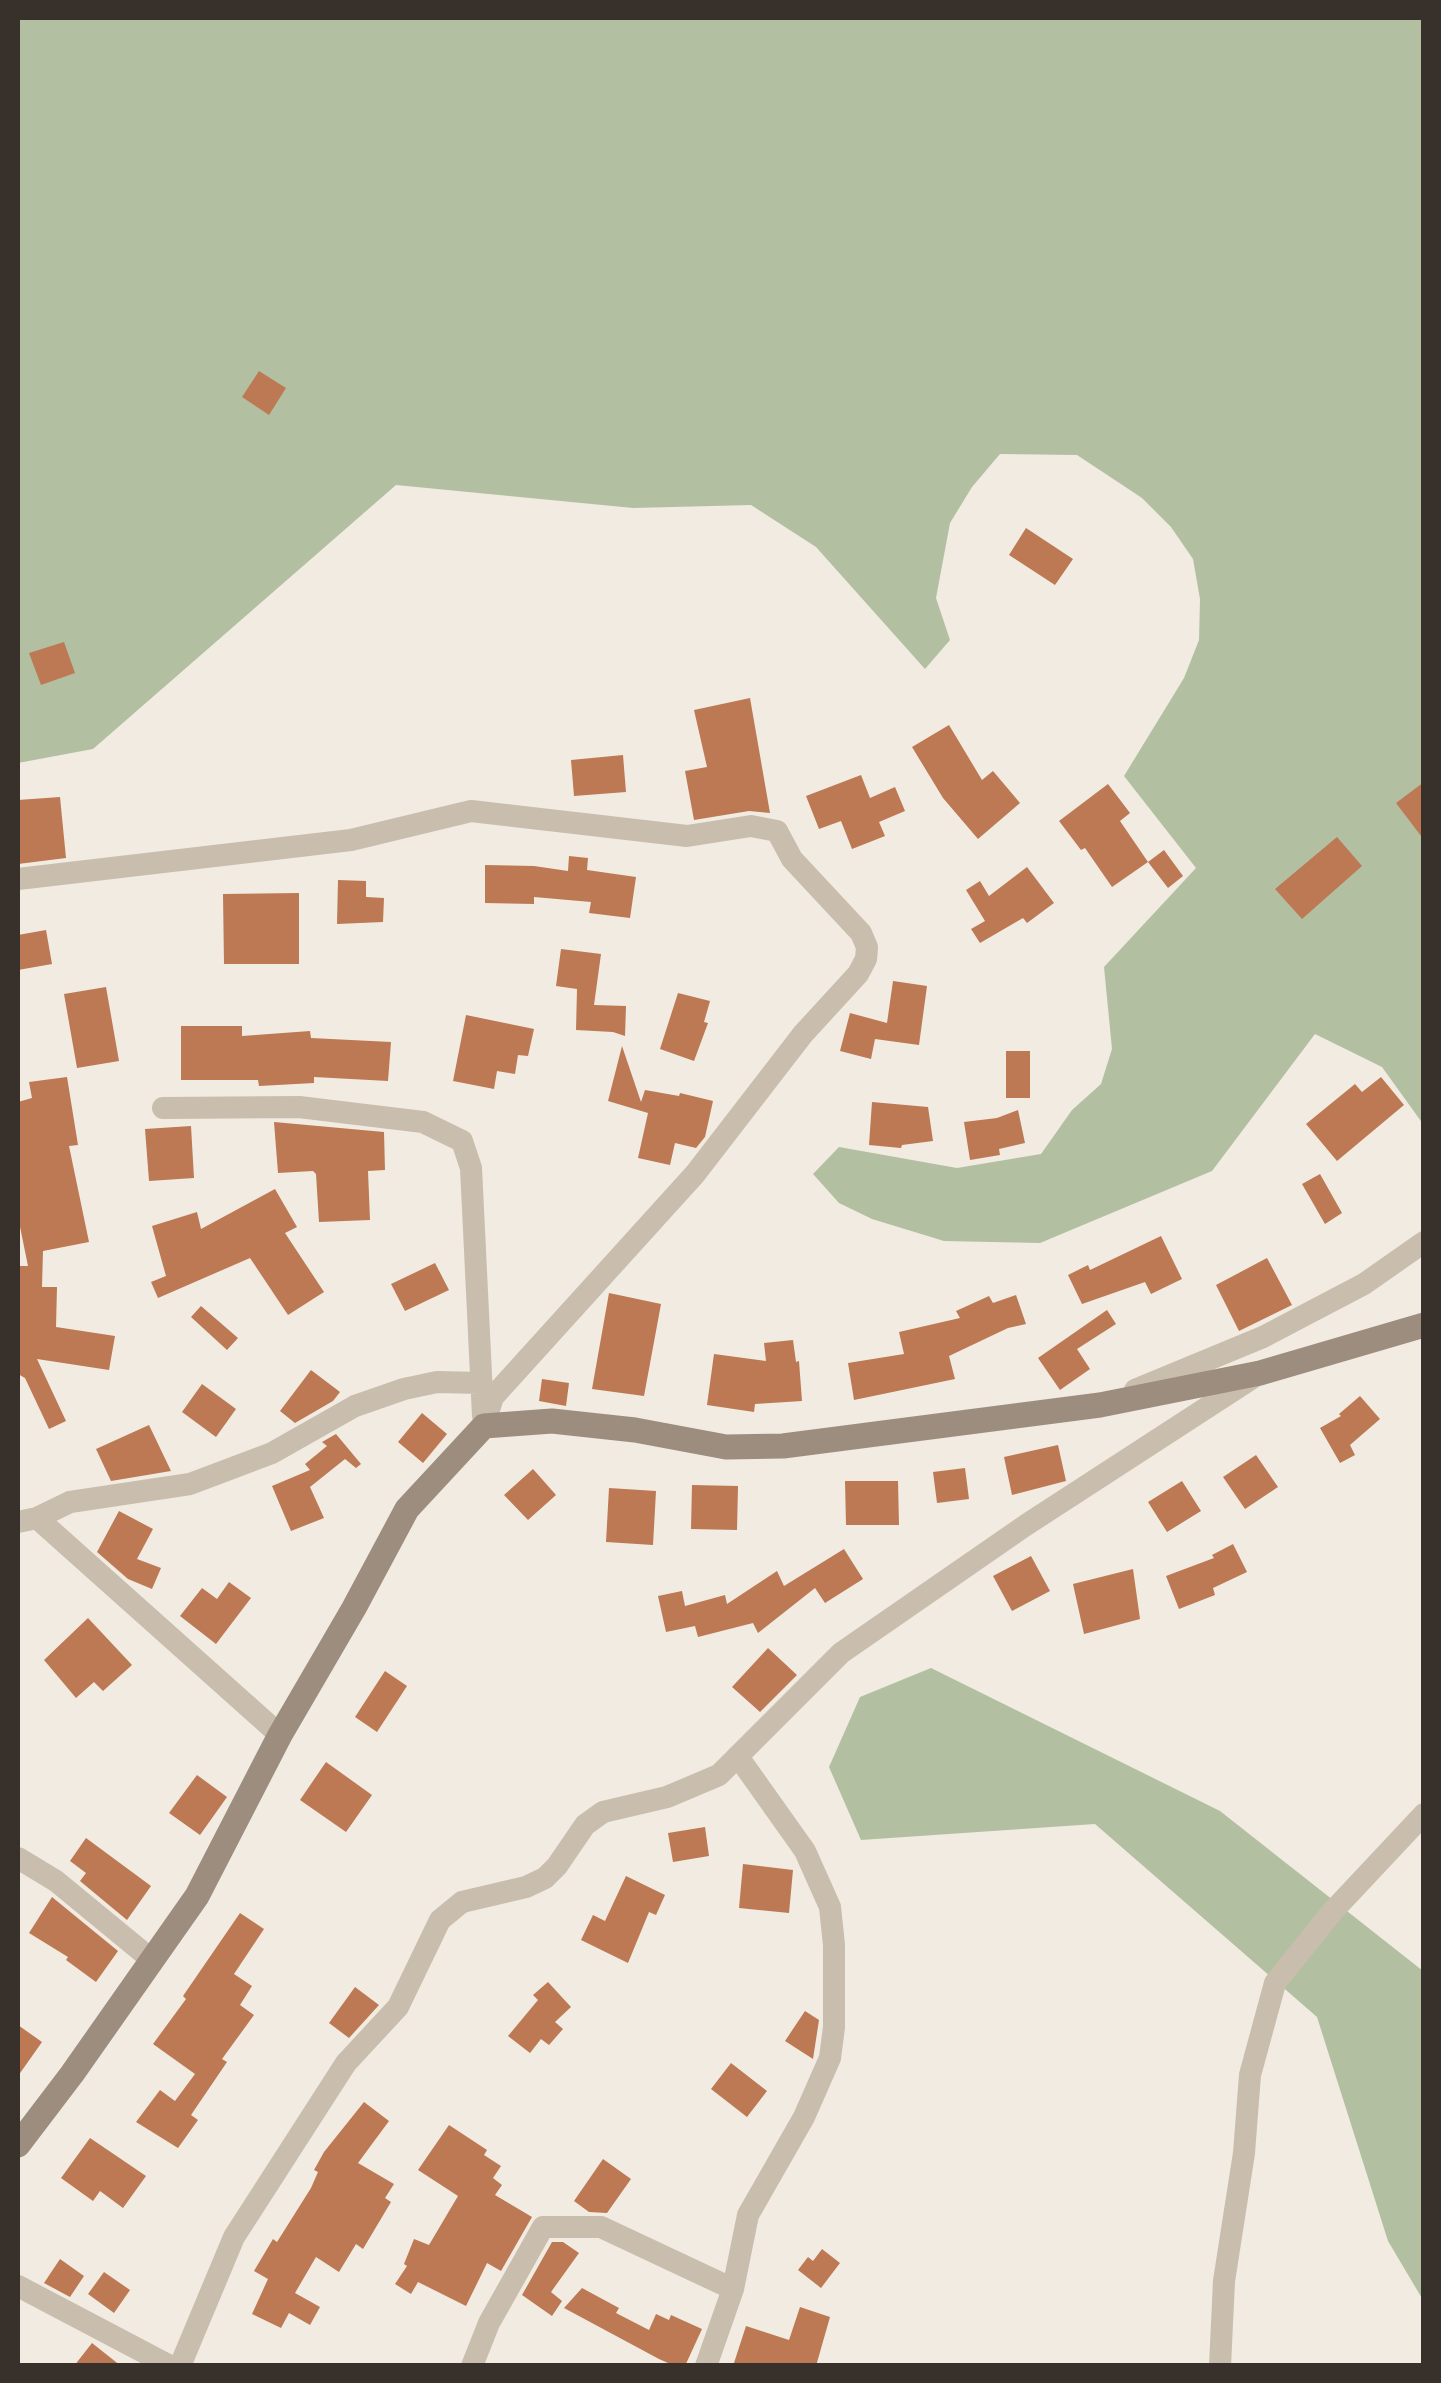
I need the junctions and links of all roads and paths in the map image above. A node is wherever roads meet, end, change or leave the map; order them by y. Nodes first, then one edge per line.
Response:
1 (18, 879) edge
2 (163, 1108) dead end
3 (1424, 1242) edge
4 (1424, 1325) edge
5 (1260, 1373) junction
6 (480, 1383) junction
7 (1100, 1405) junction
8 (484, 1426) junction
9 (27, 1520) edge
10 (280, 1734) junction
11 (738, 1758) junction
12 (1424, 1814) edge
13 (18, 1858) edge
14 (152, 1960) junction
15 (18, 2145) edge
16 (18, 2286) edge
17 (732, 2289) junction
18 (170, 2366) edge
19 (180, 2366) edge
20 (472, 2366) edge
21 (706, 2366) edge
22 (1220, 2366) edge

1 - 8 street
2 - 6 street
3 - 7 street
4 - 5 main road
5 - 7 main road
5 - 11 street
6 - 8 street
6 - 9 street
7 - 8 main road
8 - 10 main road
9 - 10 street
10 - 14 main road
11 - 17 street
11 - 19 street
12 - 22 street
13 - 14 street
14 - 15 main road
16 - 18 street
17 - 20 street
17 - 21 street

